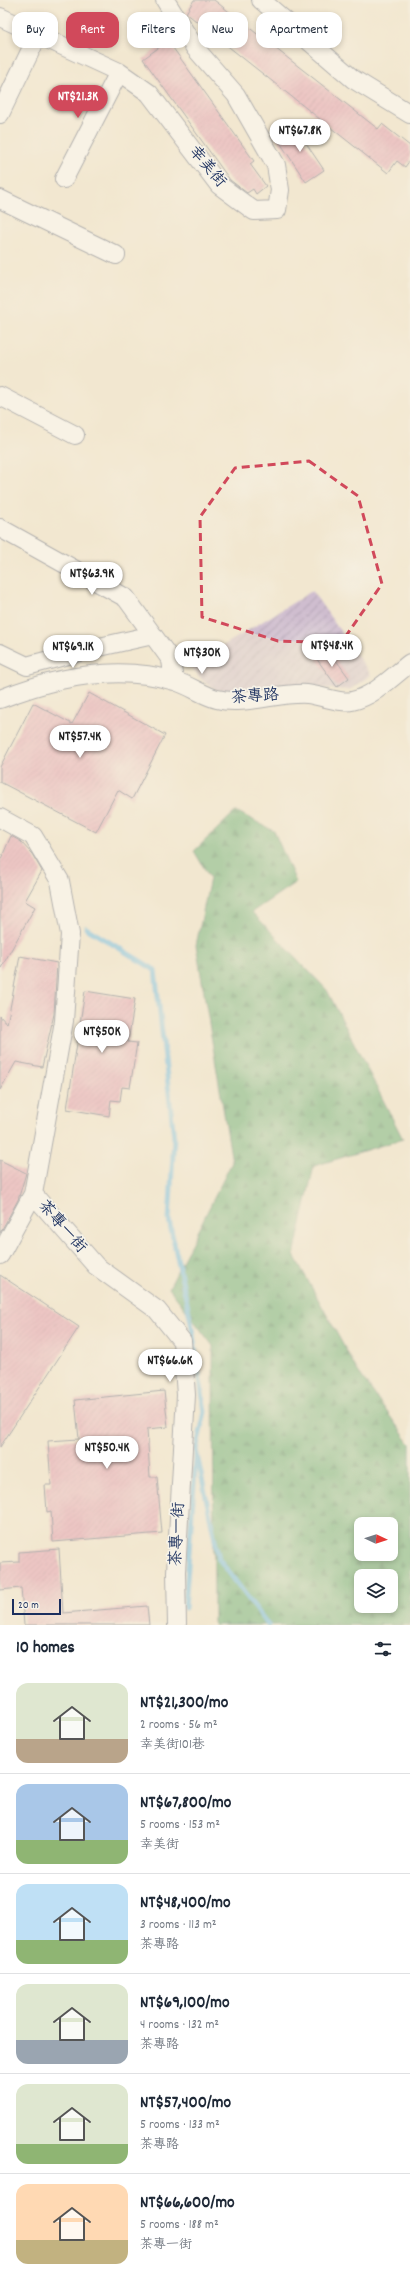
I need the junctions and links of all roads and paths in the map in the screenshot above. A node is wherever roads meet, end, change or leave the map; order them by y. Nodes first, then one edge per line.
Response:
1 (165, 0) edge
2 (261, 0) edge
3 (0, 17) edge
4 (12, 23) edge
5 (58, 44) edge
6 (32, 48) edge
7 (118, 72) junction
8 (0, 114) edge
9 (410, 114) edge
10 (64, 179) dead end
11 (0, 199) edge
12 (116, 255) dead end
13 (0, 396) edge
14 (75, 436) dead end
15 (0, 528) edge
16 (153, 635) junction
17 (0, 653) edge
18 (410, 663) edge
19 (174, 681) junction
20 (0, 699) edge
21 (0, 818) edge
22 (33, 1194) junction
23 (0, 1255) edge
24 (177, 1625) edge

1 - 7 street, 幸美街
2 - 9 street
3 - 4 street, 幸美街
5 - 7 street, 幸美街
6 - 8 street
7 - 10 street
11 - 12 street
13 - 14 street
15 - 16 street
16 - 17 street
16 - 19 street
18 - 19 street, 茶專路
19 - 20 street, 茶專路
21 - 22 street, 茶專一街
22 - 23 street
22 - 24 street, 茶專一街

